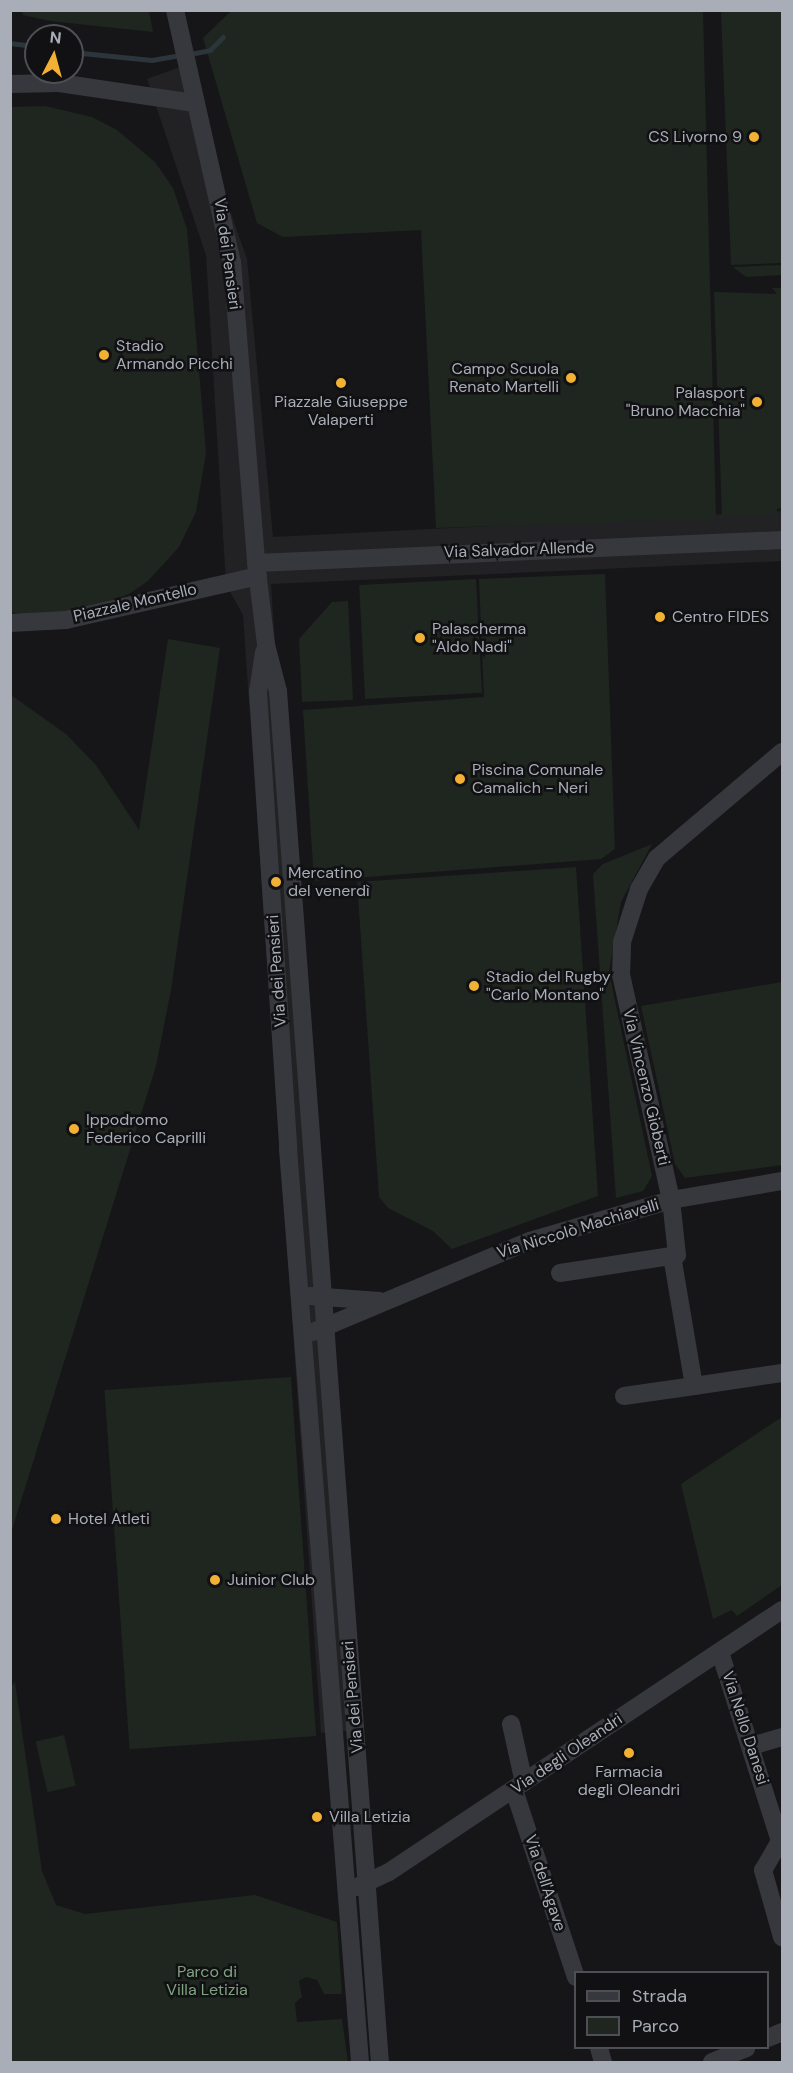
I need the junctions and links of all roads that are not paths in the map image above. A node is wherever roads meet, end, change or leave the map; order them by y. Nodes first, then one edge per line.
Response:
1 (175, 10) edge
2 (10, 84) edge
3 (194, 103) junction
4 (783, 540) edge
5 (257, 570) junction
6 (10, 623) edge
7 (266, 645) junction
8 (782, 753) edge
9 (783, 1181) edge
10 (672, 1200) junction
11 (672, 1256) junction
12 (560, 1273) dead end
13 (320, 1295) junction
14 (300, 1297) junction
15 (380, 1301) junction
16 (322, 1331) junction
17 (303, 1333) junction
18 (783, 1373) edge
19 (694, 1386) junction
20 (624, 1396) dead end
21 (783, 1610) edge
22 (720, 1652) junction
23 (511, 1725) dead end
24 (783, 1737) edge
25 (751, 1746) junction
26 (519, 1786) junction
27 (367, 1883) junction
28 (348, 1890) junction
29 (783, 1937) edge
30 (574, 1971) edge
31 (783, 2032) edge
32 (769, 2038) edge
33 (744, 2049) edge
34 (360, 2062) edge
35 (380, 2062) edge
36 (712, 2062) edge

1 - 3 street, Via dei Pensieri
2 - 3 street
3 - 5 street, Via dei Pensieri
4 - 5 street, Via Salvador Allende
5 - 6 street, Piazzale Montello
5 - 7 street, Via dei Pensieri
7 - 13 street, Via dei Pensieri
7 - 14 street, Via dei Pensieri
8 - 10 street, Via Vincenzo Gioberti
9 - 10 street, Via Niccolò Machiavelli
10 - 11 street, Via Vincenzo Gioberti
10 - 15 street, Via Niccolò Machiavelli
11 - 12 street
11 - 19 street
13 - 14 street
13 - 15 street, Via Niccolò Machiavelli
13 - 16 street, Via dei Pensieri
14 - 17 street, Via dei Pensieri
15 - 16 street, Via Niccolò Machiavelli
16 - 17 street
16 - 27 street, Via dei Pensieri
17 - 28 street, Via dei Pensieri
18 - 19 street
19 - 20 street
21 - 22 street, Via degli Oleandri
22 - 25 street, Via Nello Danesi
22 - 26 street, Via degli Oleandri
23 - 26 street, Via dell'Agave
24 - 25 street
25 - 29 street, Via Nello Danesi
26 - 27 street, Via degli Oleandri
26 - 30 street, Via dell'Agave
27 - 28 street, Via degli Oleandri
27 - 35 street, Via dei Pensieri
28 - 34 street, Via dei Pensieri
31 - 32 street
33 - 36 street

